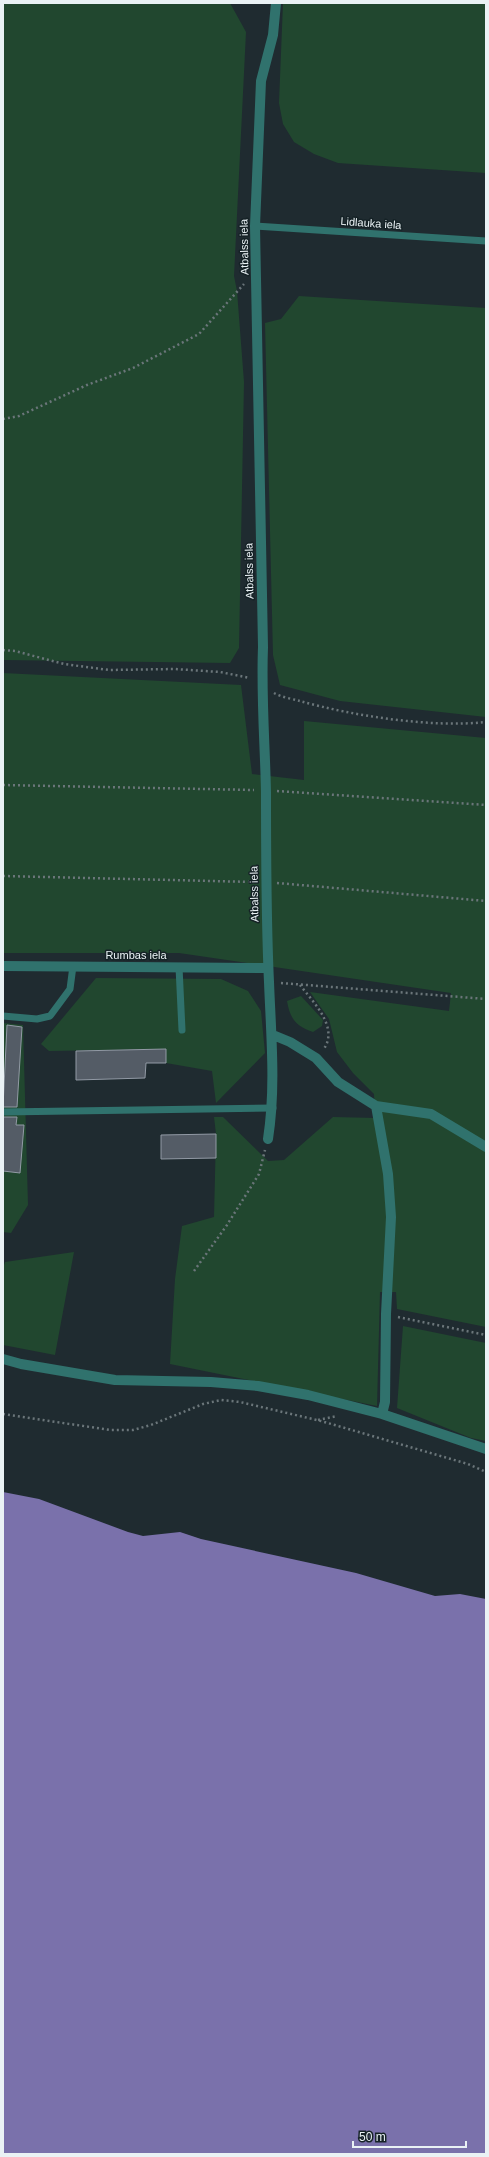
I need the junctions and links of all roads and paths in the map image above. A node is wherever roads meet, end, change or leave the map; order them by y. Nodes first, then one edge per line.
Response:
1 (276, 3) edge
2 (255, 226) junction
3 (486, 241) edge
4 (255, 271) junction
5 (3, 418) edge
6 (3, 650) edge
7 (261, 680) junction
8 (486, 722) edge
9 (3, 785) edge
10 (266, 790) junction
11 (486, 805) edge
12 (3, 876) edge
13 (266, 882) junction
14 (486, 901) edge
15 (3, 966) edge
16 (73, 966) junction
17 (179, 967) junction
18 (268, 968) junction
19 (269, 982) junction
20 (300, 985) junction
21 (486, 999) edge
22 (3, 1016) edge
23 (182, 1030) dead end
24 (273, 1035) junction
25 (316, 1058) junction
26 (376, 1106) junction
27 (273, 1108) junction
28 (3, 1112) edge
29 (268, 1139) joint
30 (486, 1147) edge
31 (194, 1271) dead end
32 (386, 1314) junction
33 (486, 1336) edge
34 (3, 1359) edge
35 (3, 1414) edge
36 (382, 1414) junction
37 (486, 1448) edge
38 (486, 1472) edge

1 - 2 street, Atbalss iela
2 - 3 lane, Lidlauka iela
2 - 4 street, Atbalss iela
4 - 5 path
4 - 7 street, Atbalss iela
6 - 7 path
7 - 8 path
7 - 10 street, Atbalss iela
9 - 10 path
10 - 11 path
10 - 13 street, Atbalss iela
12 - 13 path
13 - 14 path
13 - 18 street, Atbalss iela
15 - 16 street, Rumbas iela
16 - 17 street, Rumbas iela
16 - 22 lane
17 - 18 street, Rumbas iela
17 - 23 lane
18 - 19 street, Atbalss iela
19 - 20 path
19 - 24 street, Atbalss iela
20 - 21 path
20 - 25 path
24 - 25 street
24 - 27 street, Atbalss iela
25 - 26 street
26 - 30 street
26 - 32 street
27 - 28 lane
27 - 29 street, Atbalss iela
29 - 31 path
32 - 33 path
32 - 36 street
34 - 36 street
35 - 38 path
36 - 37 street

